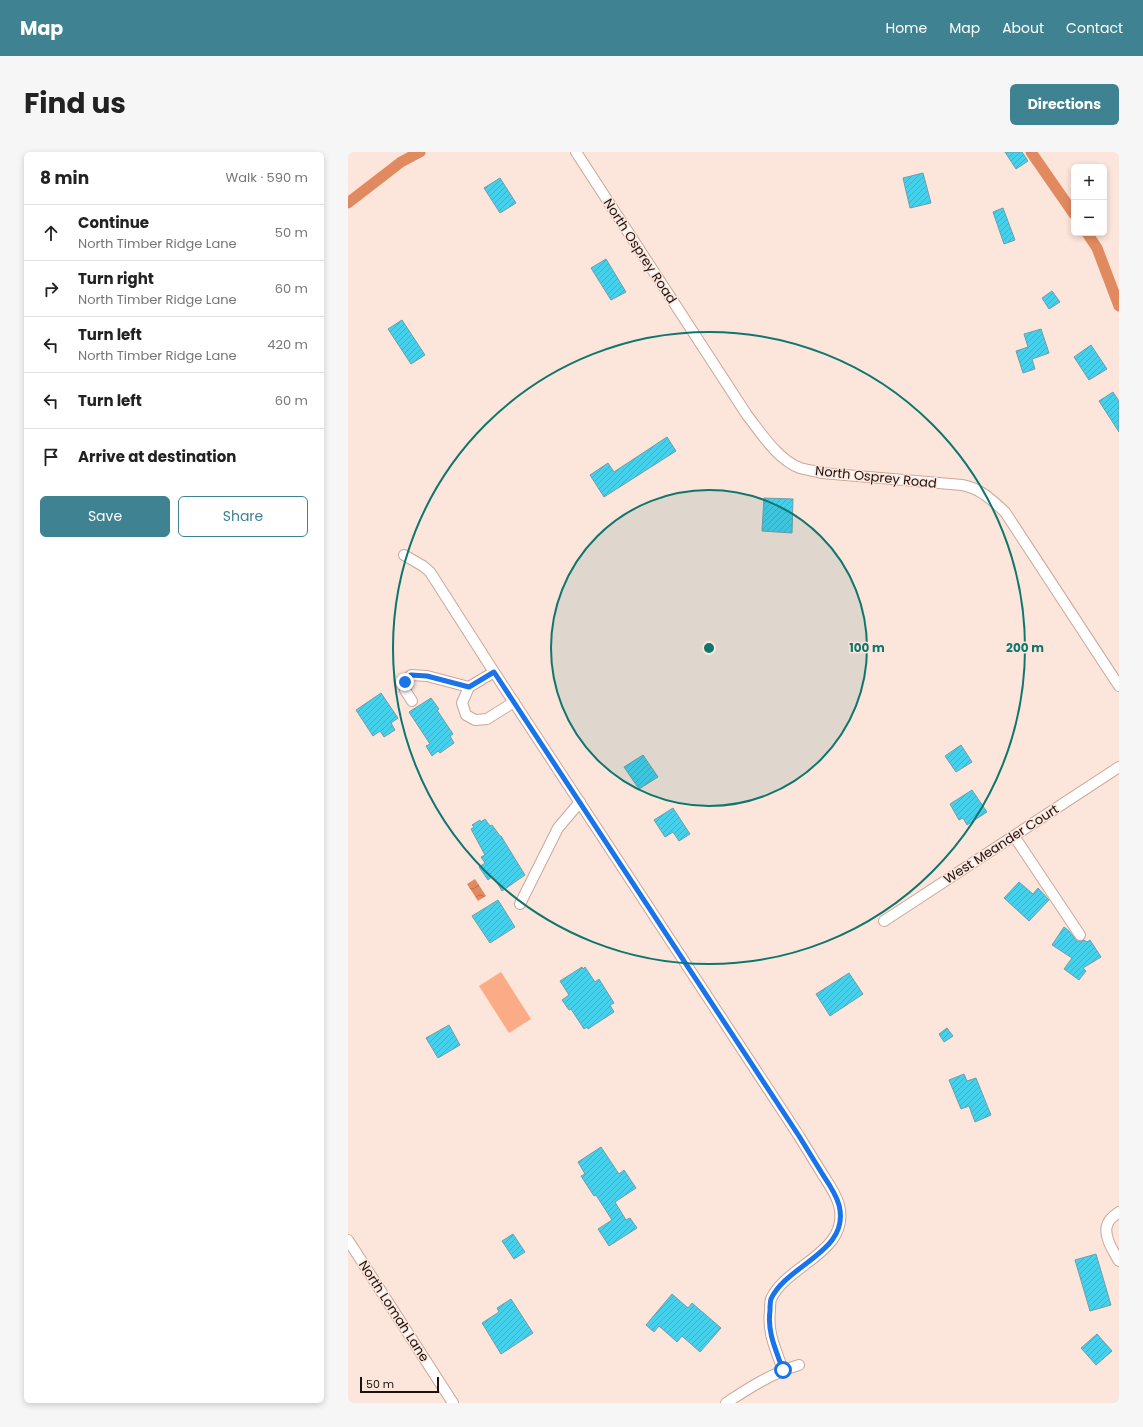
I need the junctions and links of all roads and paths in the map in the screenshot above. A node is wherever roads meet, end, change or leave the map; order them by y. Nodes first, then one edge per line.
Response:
1 (576, 152) edge
2 (404, 555) dead end
3 (494, 672) junction
4 (1119, 686) edge
5 (469, 687) junction
6 (412, 701) dead end
7 (514, 702) junction
8 (1119, 767) edge
9 (580, 802) junction
10 (1014, 836) junction
11 (520, 904) dead end
12 (884, 921) dead end
13 (1080, 935) dead end
14 (1119, 1212) edge
15 (348, 1240) edge
16 (1119, 1261) edge
17 (799, 1365) dead end
18 (783, 1370) junction
19 (453, 1403) edge
20 (726, 1403) edge

1 - 4 street, North Osprey Road
2 - 3 street
3 - 5 street
3 - 7 street
5 - 6 street
5 - 7 street
7 - 9 street
8 - 10 street, West Meander Court
9 - 11 street
9 - 18 street
10 - 12 street, West Meander Court
10 - 13 street
14 - 16 street
15 - 19 street, North Lomah Lane
17 - 18 street
18 - 20 street

